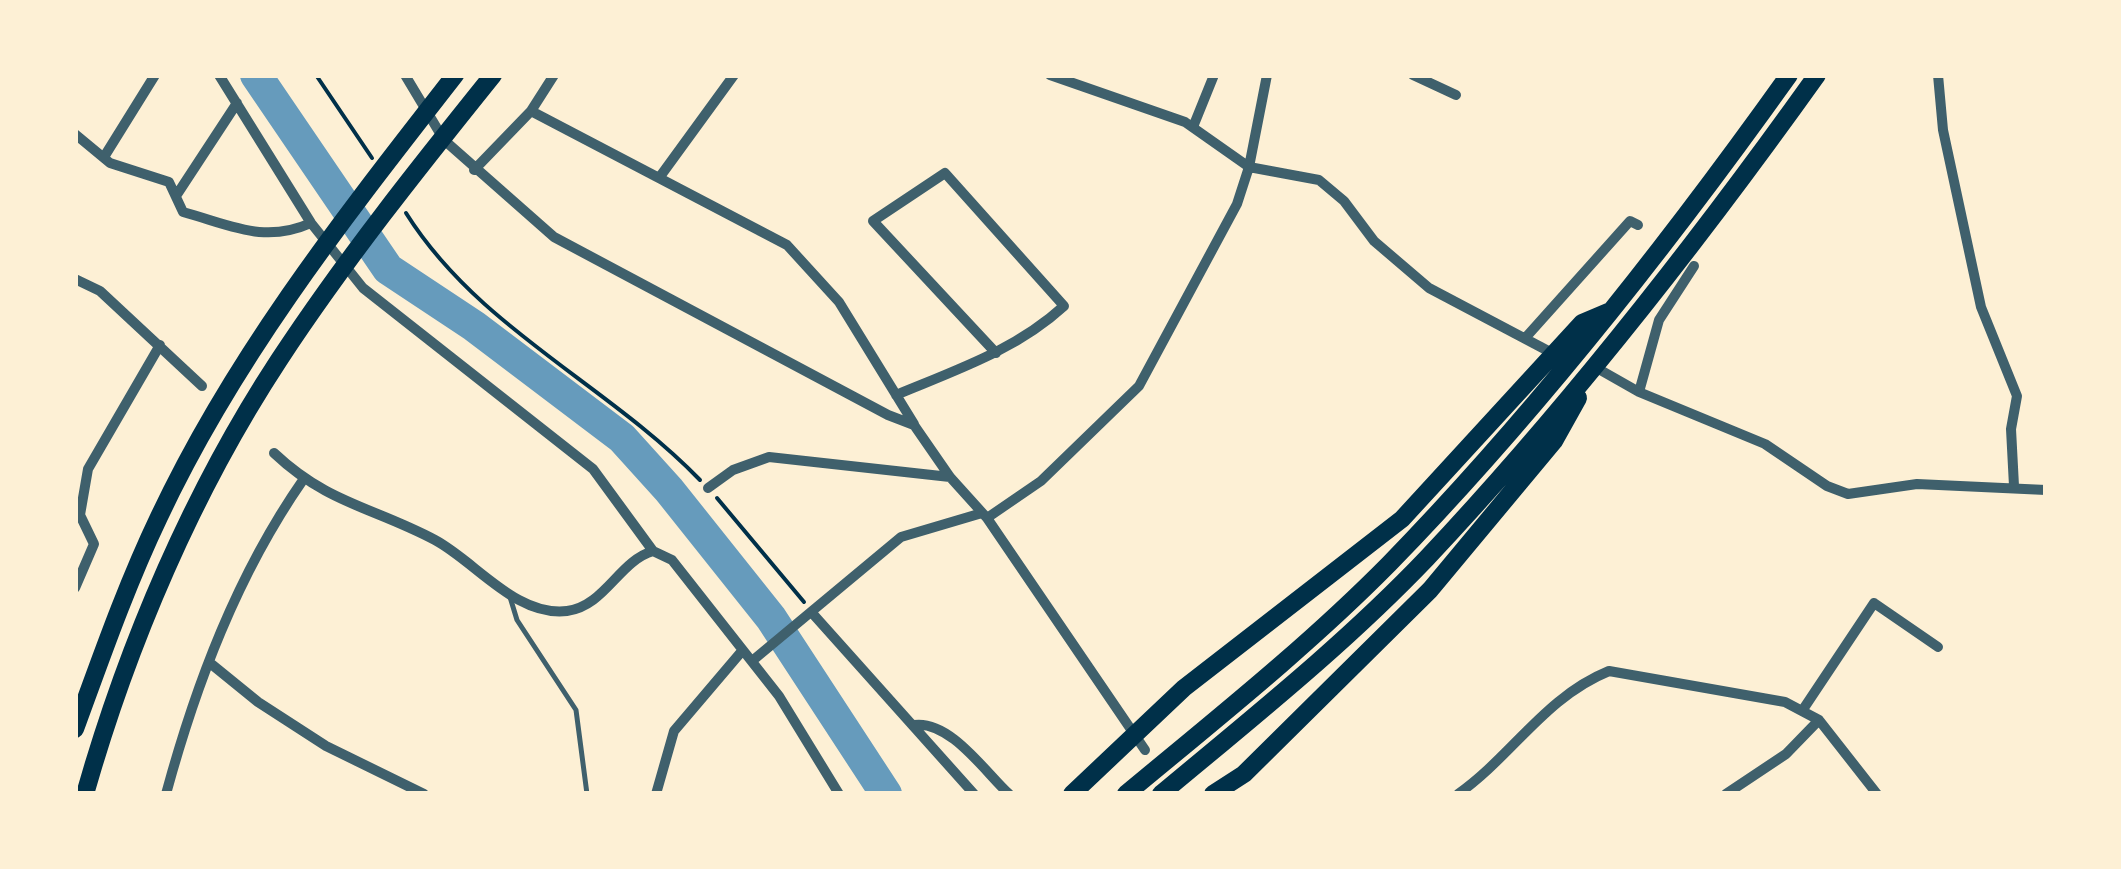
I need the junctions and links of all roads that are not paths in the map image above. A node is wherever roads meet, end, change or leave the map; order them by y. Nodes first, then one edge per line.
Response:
1 (155, 75) edge
2 (219, 75) edge
3 (455, 75) edge
4 (492, 75) edge
5 (554, 75) edge
6 (734, 75) edge
7 (1050, 75) edge
8 (1214, 75) edge
9 (1267, 75) edge
10 (1413, 75) edge
11 (1788, 75) edge
12 (1817, 75) edge
13 (1938, 75) edge
14 (406, 76) edge
15 (1068, 78) edge
16 (1456, 95) dead end
17 (237, 103) junction
18 (531, 111) junction
19 (1193, 126) junction
20 (75, 134) edge
21 (104, 157) junction
22 (1249, 167) junction
23 (474, 170) junction
24 (659, 178) junction
25 (176, 196) junction
26 (311, 222) junction
27 (1638, 225) dead end
28 (1694, 266) dead end
29 (75, 279) edge
30 (1613, 309) junction
31 (1527, 336) junction
32 (160, 344) junction
33 (996, 353) junction
34 (1554, 354) junction
35 (1594, 367) junction
36 (202, 386) dead end
37 (1639, 392) junction
38 (896, 395) junction
39 (914, 425) junction
40 (274, 453) dead end
41 (88, 469) junction
42 (75, 473) edge
43 (950, 478) junction
44 (303, 480) junction
45 (2014, 486) junction
46 (708, 488) road end
47 (2046, 490) edge
48 (985, 515) junction
49 (654, 551) junction
50 (75, 588) edge
51 (512, 595) junction
52 (810, 616) junction
53 (1938, 647) dead end
54 (742, 651) junction
55 (752, 661) junction
56 (210, 663) junction
57 (1802, 711) junction
58 (1819, 720) junction
59 (914, 724) junction
60 (75, 729) edge
61 (1139, 744) junction
62 (85, 794) edge
63 (166, 794) edge
64 (424, 794) edge
65 (588, 794) edge
66 (656, 794) edge
67 (839, 794) edge
68 (974, 794) edge
69 (1009, 794) edge
70 (1072, 794) edge
71 (1126, 794) edge
72 (1161, 794) edge
73 (1213, 794) edge
74 (1458, 794) edge
75 (1726, 794) edge
76 (1877, 794) edge

1 - 21 street
2 - 17 street
3 - 60 highway
4 - 62 highway
5 - 18 street
6 - 24 street
7 - 15 street
8 - 19 street
9 - 22 street
10 - 16 street
11 - 30 highway
12 - 35 highway
13 - 45 street
14 - 23 street
15 - 19 street
17 - 25 street
17 - 26 street
18 - 23 street
18 - 24 street
19 - 22 street
20 - 21 street
21 - 25 street
22 - 31 street
22 - 48 street
23 - 39 street
24 - 38 street
25 - 26 street
26 - 49 street
27 - 31 street
28 - 37 street
29 - 32 street
30 - 34 highway
30 - 71 highway
31 - 34 street
32 - 36 street
32 - 41 street
33 - 33 street
33 - 38 street
34 - 61 highway
35 - 37 street
35 - 72 highway
35 - 73 highway
37 - 45 street
38 - 39 street
39 - 43 street
40 - 44 street
41 - 42 street
41 - 50 street
43 - 46 street
43 - 48 street
44 - 51 street
44 - 56 street
45 - 47 street
48 - 52 street
48 - 61 street
49 - 51 street
49 - 54 street
51 - 65 lane
52 - 55 street
52 - 59 street
53 - 57 street
54 - 55 street
54 - 66 street
55 - 67 street
56 - 63 street
56 - 64 street
57 - 58 street
57 - 74 street
58 - 75 street
58 - 76 street
59 - 68 street
59 - 69 street
61 - 70 highway

